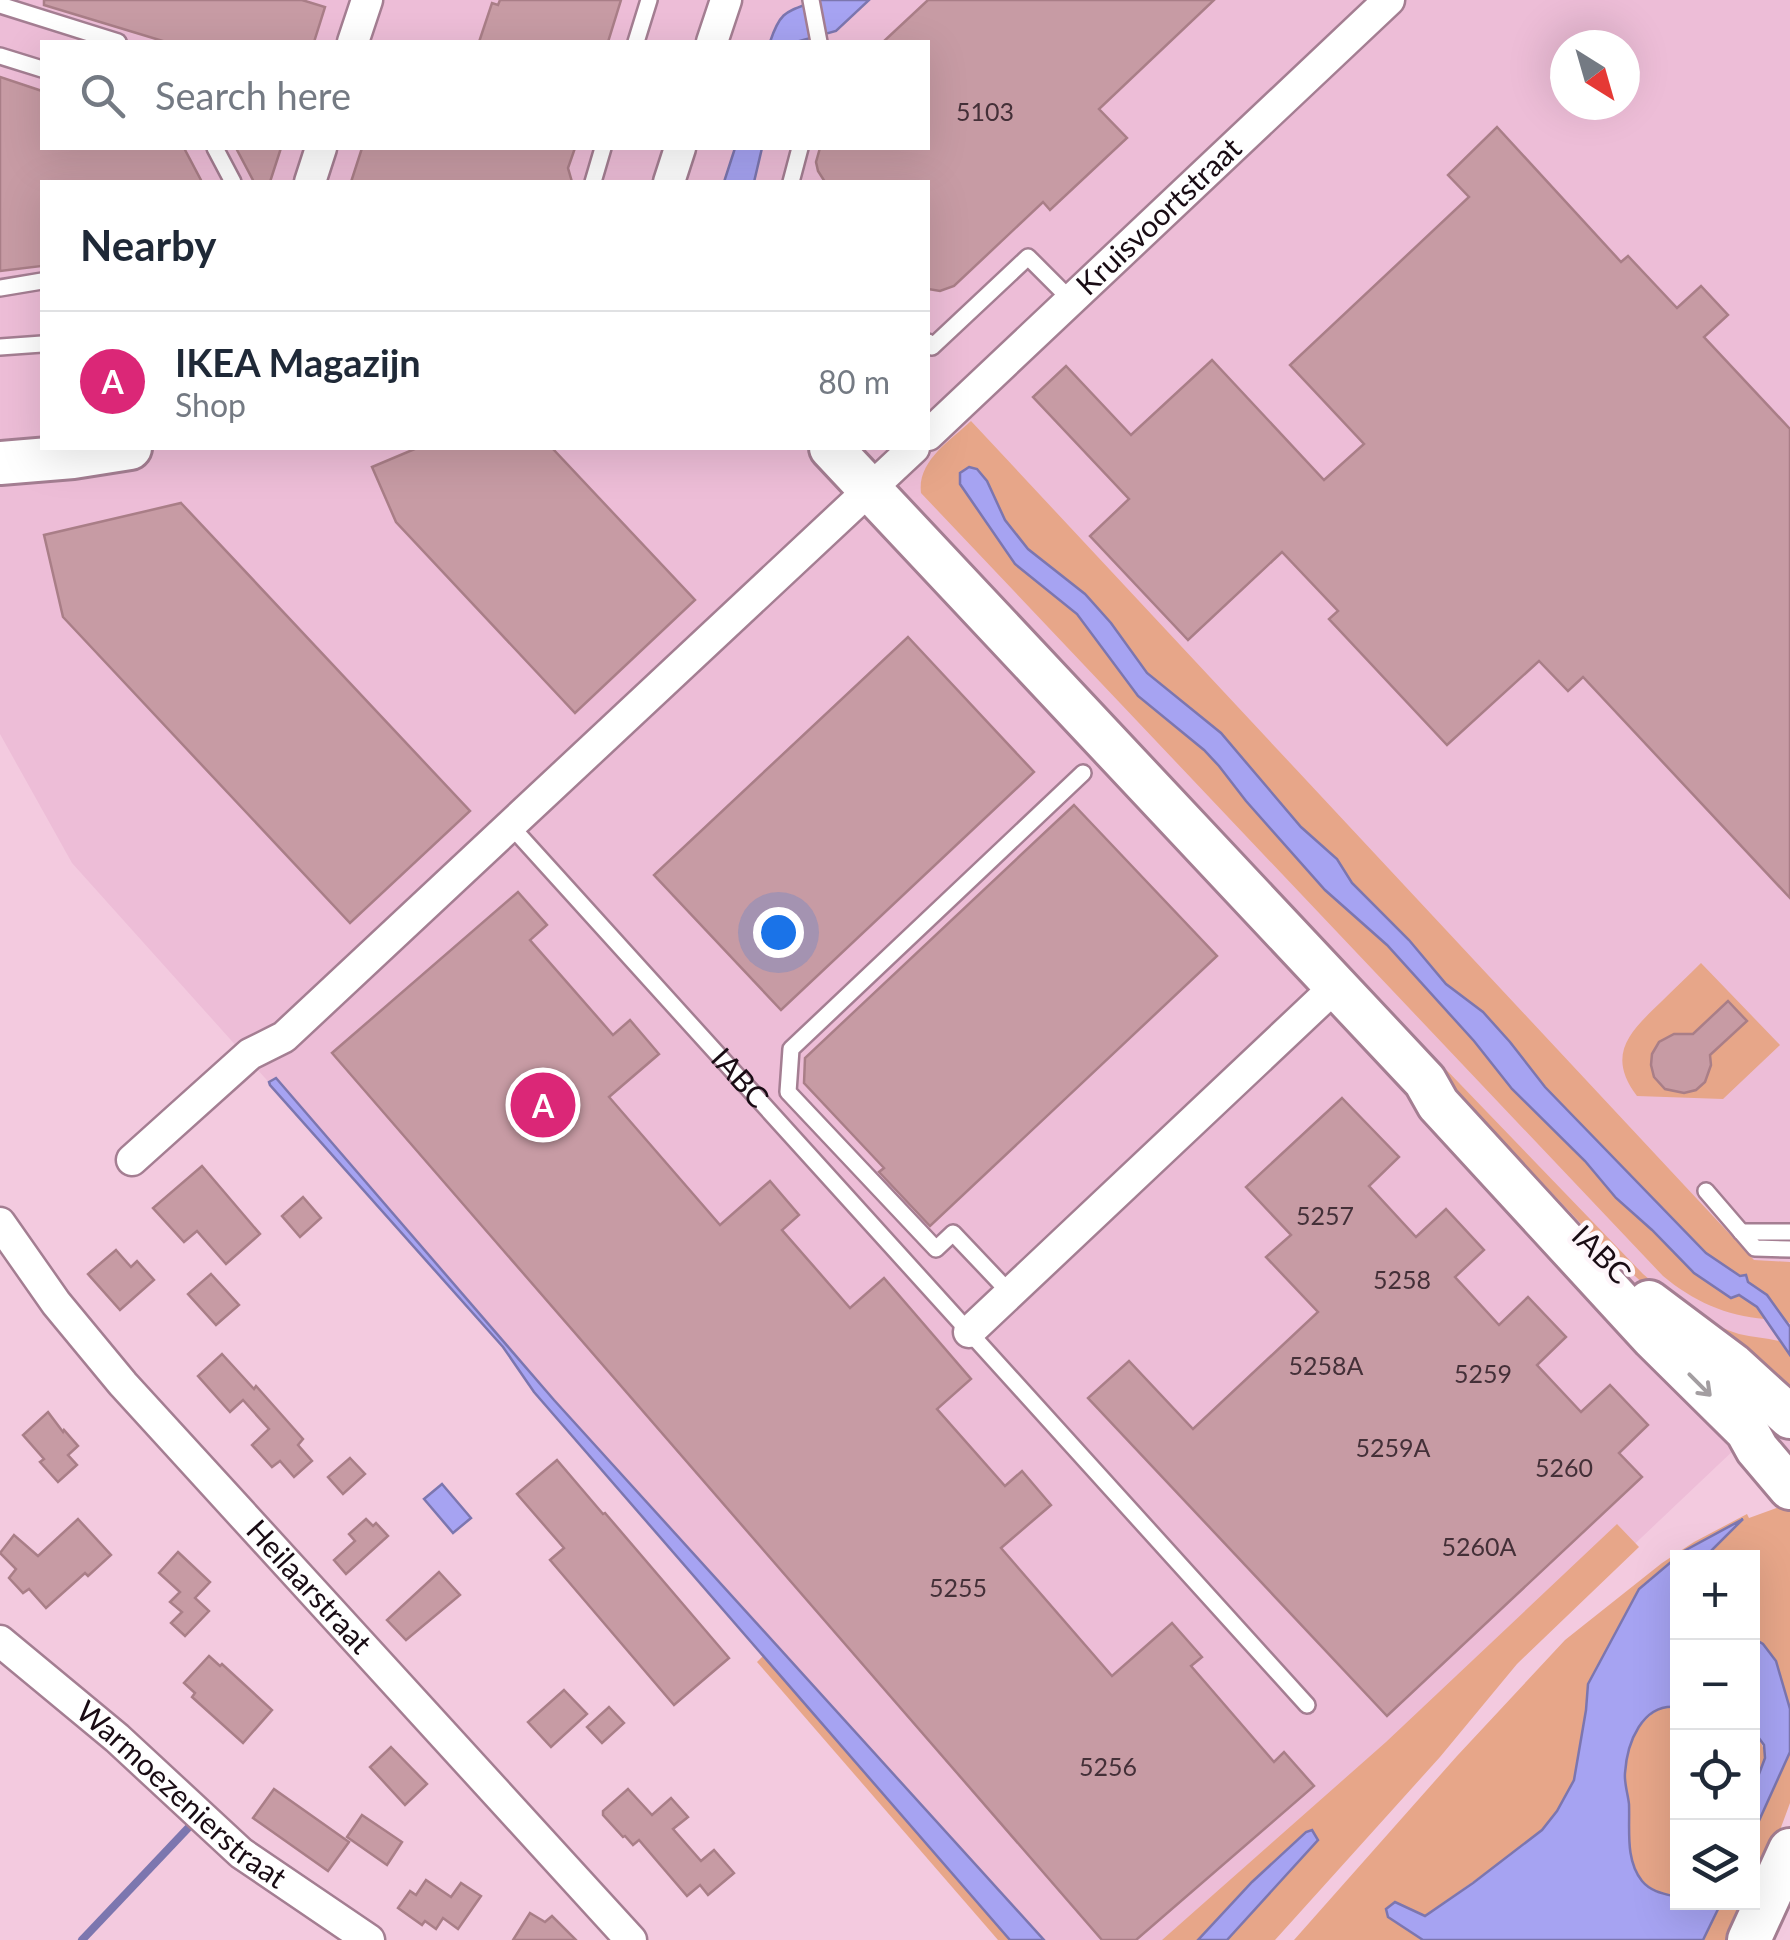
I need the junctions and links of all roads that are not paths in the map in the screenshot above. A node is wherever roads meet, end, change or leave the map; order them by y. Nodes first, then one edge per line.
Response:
1 (367, 0) edge
2 (649, 0) edge
3 (726, 0) edge
4 (811, 0) edge
5 (1389, 0) edge
6 (1, 8) edge
7 (111, 40) edge
8 (355, 40) edge
9 (637, 40) edge
10 (713, 40) edge
11 (818, 40) edge
12 (0, 56) edge
13 (40, 68) edge
14 (217, 150) edge
15 (320, 150) edge
16 (603, 150) edge
17 (679, 150) edge
18 (799, 150) edge
19 (232, 180) edge
20 (311, 180) edge
21 (594, 180) edge
22 (669, 180) edge
23 (791, 180) edge
24 (40, 282) edge
25 (0, 288) edge
26 (1071, 300) junction
27 (40, 344) edge
28 (930, 344) edge
29 (0, 347) edge
30 (40, 432) edge
31 (930, 433) edge
32 (0, 435) edge
33 (117, 450) edge
34 (833, 450) edge
35 (912, 450) edge
36 (0, 463) edge
37 (869, 488) junction
38 (1082, 773) dead end
39 (510, 825) junction
40 (1337, 986) junction
41 (1425, 1081) junction
42 (132, 1160) dead end
43 (1706, 1191) dead end
44 (0, 1223) edge
45 (1741, 1232) junction
46 (1790, 1232) edge
47 (1790, 1249) edge
48 (1010, 1294) junction
49 (969, 1332) junction
50 (1790, 1417) edge
51 (1786, 1472) edge
52 (0, 1641) edge
53 (1307, 1704) dead end
54 (1790, 1850) edge
55 (1790, 1902) edge
56 (369, 1940) edge
57 (631, 1940) edge
58 (1750, 1940) edge
59 (1771, 1940) edge

1 - 8 street
2 - 9 lane
3 - 10 street
4 - 11 lane
5 - 26 street, Kruisvoortstraat
6 - 7 lane
12 - 13 lane
14 - 19 lane
15 - 20 street
16 - 21 lane
17 - 22 street
18 - 23 lane
24 - 25 lane
26 - 28 lane
26 - 31 street, Kruisvoortstraat
27 - 29 lane
30 - 32 street
33 - 36 street
34 - 37 street, IABC
35 - 37 street
37 - 39 street
37 - 40 street, IABC
38 - 48 lane
39 - 42 street
39 - 49 lane, IABC
40 - 41 street, IABC
40 - 48 street
41 - 50 street, IABC
41 -> 51 street, IABC
43 - 45 lane
44 - 57 street, Heilaarstraat
45 - 46 lane
45 - 47 lane
48 - 49 street
49 - 53 lane, IABC
52 - 56 street, Warmoezenierstraat
54 - 58 street
55 - 59 street

